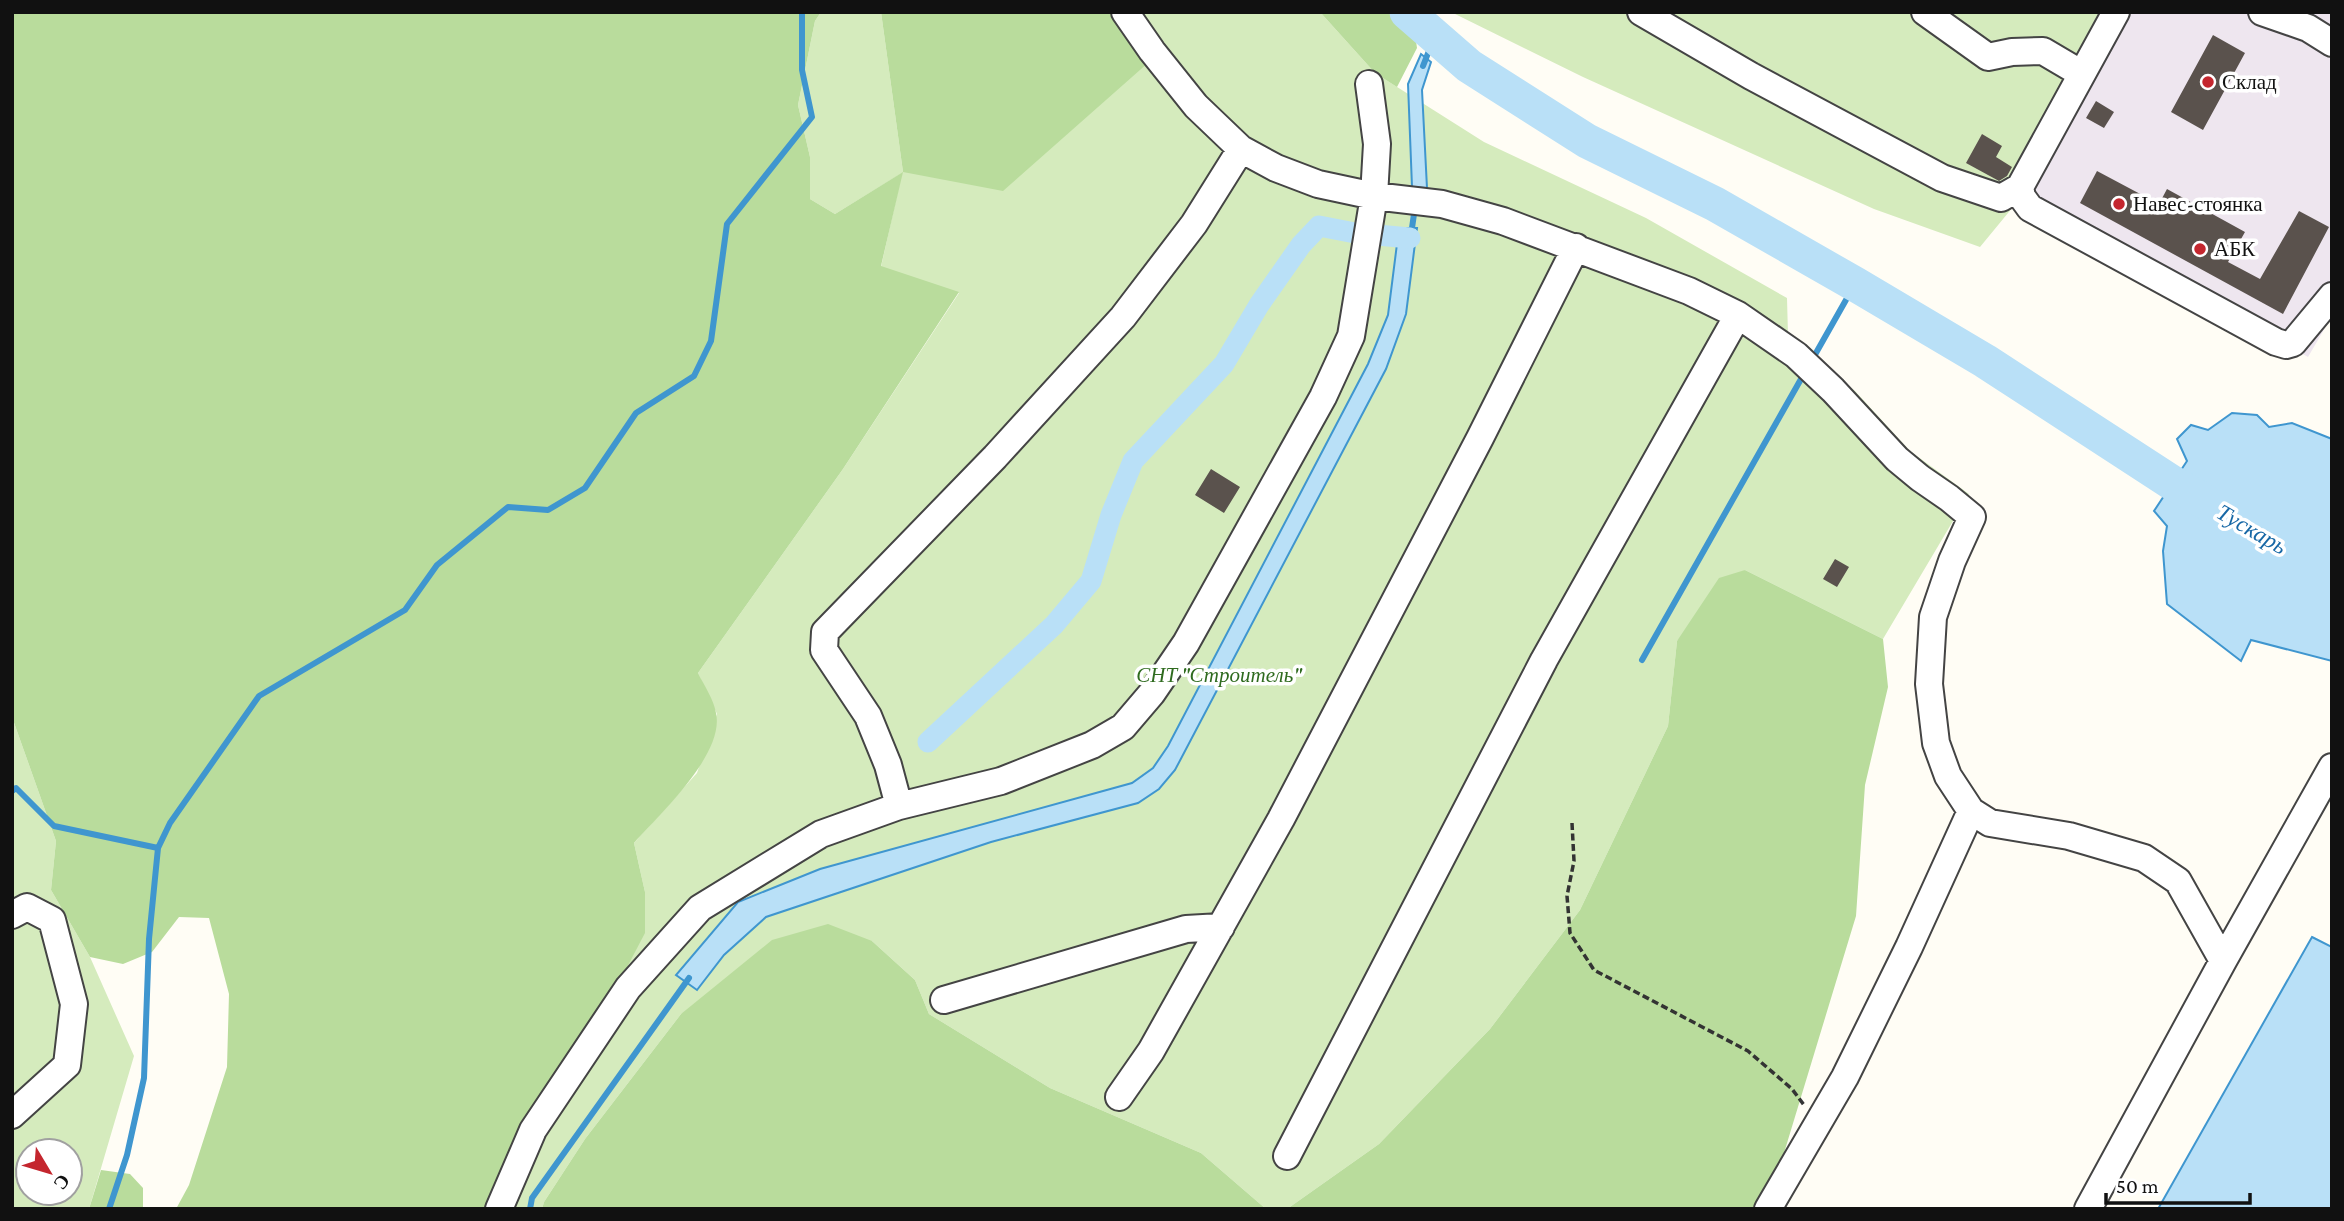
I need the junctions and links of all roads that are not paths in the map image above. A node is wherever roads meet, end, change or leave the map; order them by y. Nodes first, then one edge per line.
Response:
1 (1125, 12) edge
2 (1641, 12) edge
3 (1925, 12) edge
4 (2116, 12) edge
5 (2262, 12) edge
6 (2332, 43) edge
7 (2082, 74) junction
8 (1369, 84) dead end
9 (1241, 149) junction
10 (2020, 187) junction
11 (1374, 196) junction
12 (1576, 247) junction
13 (2332, 296) edge
14 (1738, 315) junction
15 (2332, 767) edge
16 (899, 806) junction
17 (1971, 811) junction
18 (12, 915) edge
19 (1221, 927) junction
20 (2222, 961) junction
21 (943, 1000) dead end
22 (1119, 1097) dead end
23 (12, 1115) edge
24 (1287, 1156) dead end
25 (499, 1209) edge
26 (1768, 1209) edge
27 (2088, 1209) edge

1 - 9 street
2 - 10 street
3 - 7 street
4 - 7 street
5 - 6 street
7 - 10 street
8 - 11 street
9 - 11 street
9 - 16 street
10 - 13 street
11 - 12 street
11 - 16 street
12 - 14 street
12 - 19 street
14 - 17 street
14 - 24 street
15 - 20 street
16 - 25 street
17 - 20 street
17 - 26 street
18 - 23 street
19 - 21 street
19 - 22 street
20 - 27 street

